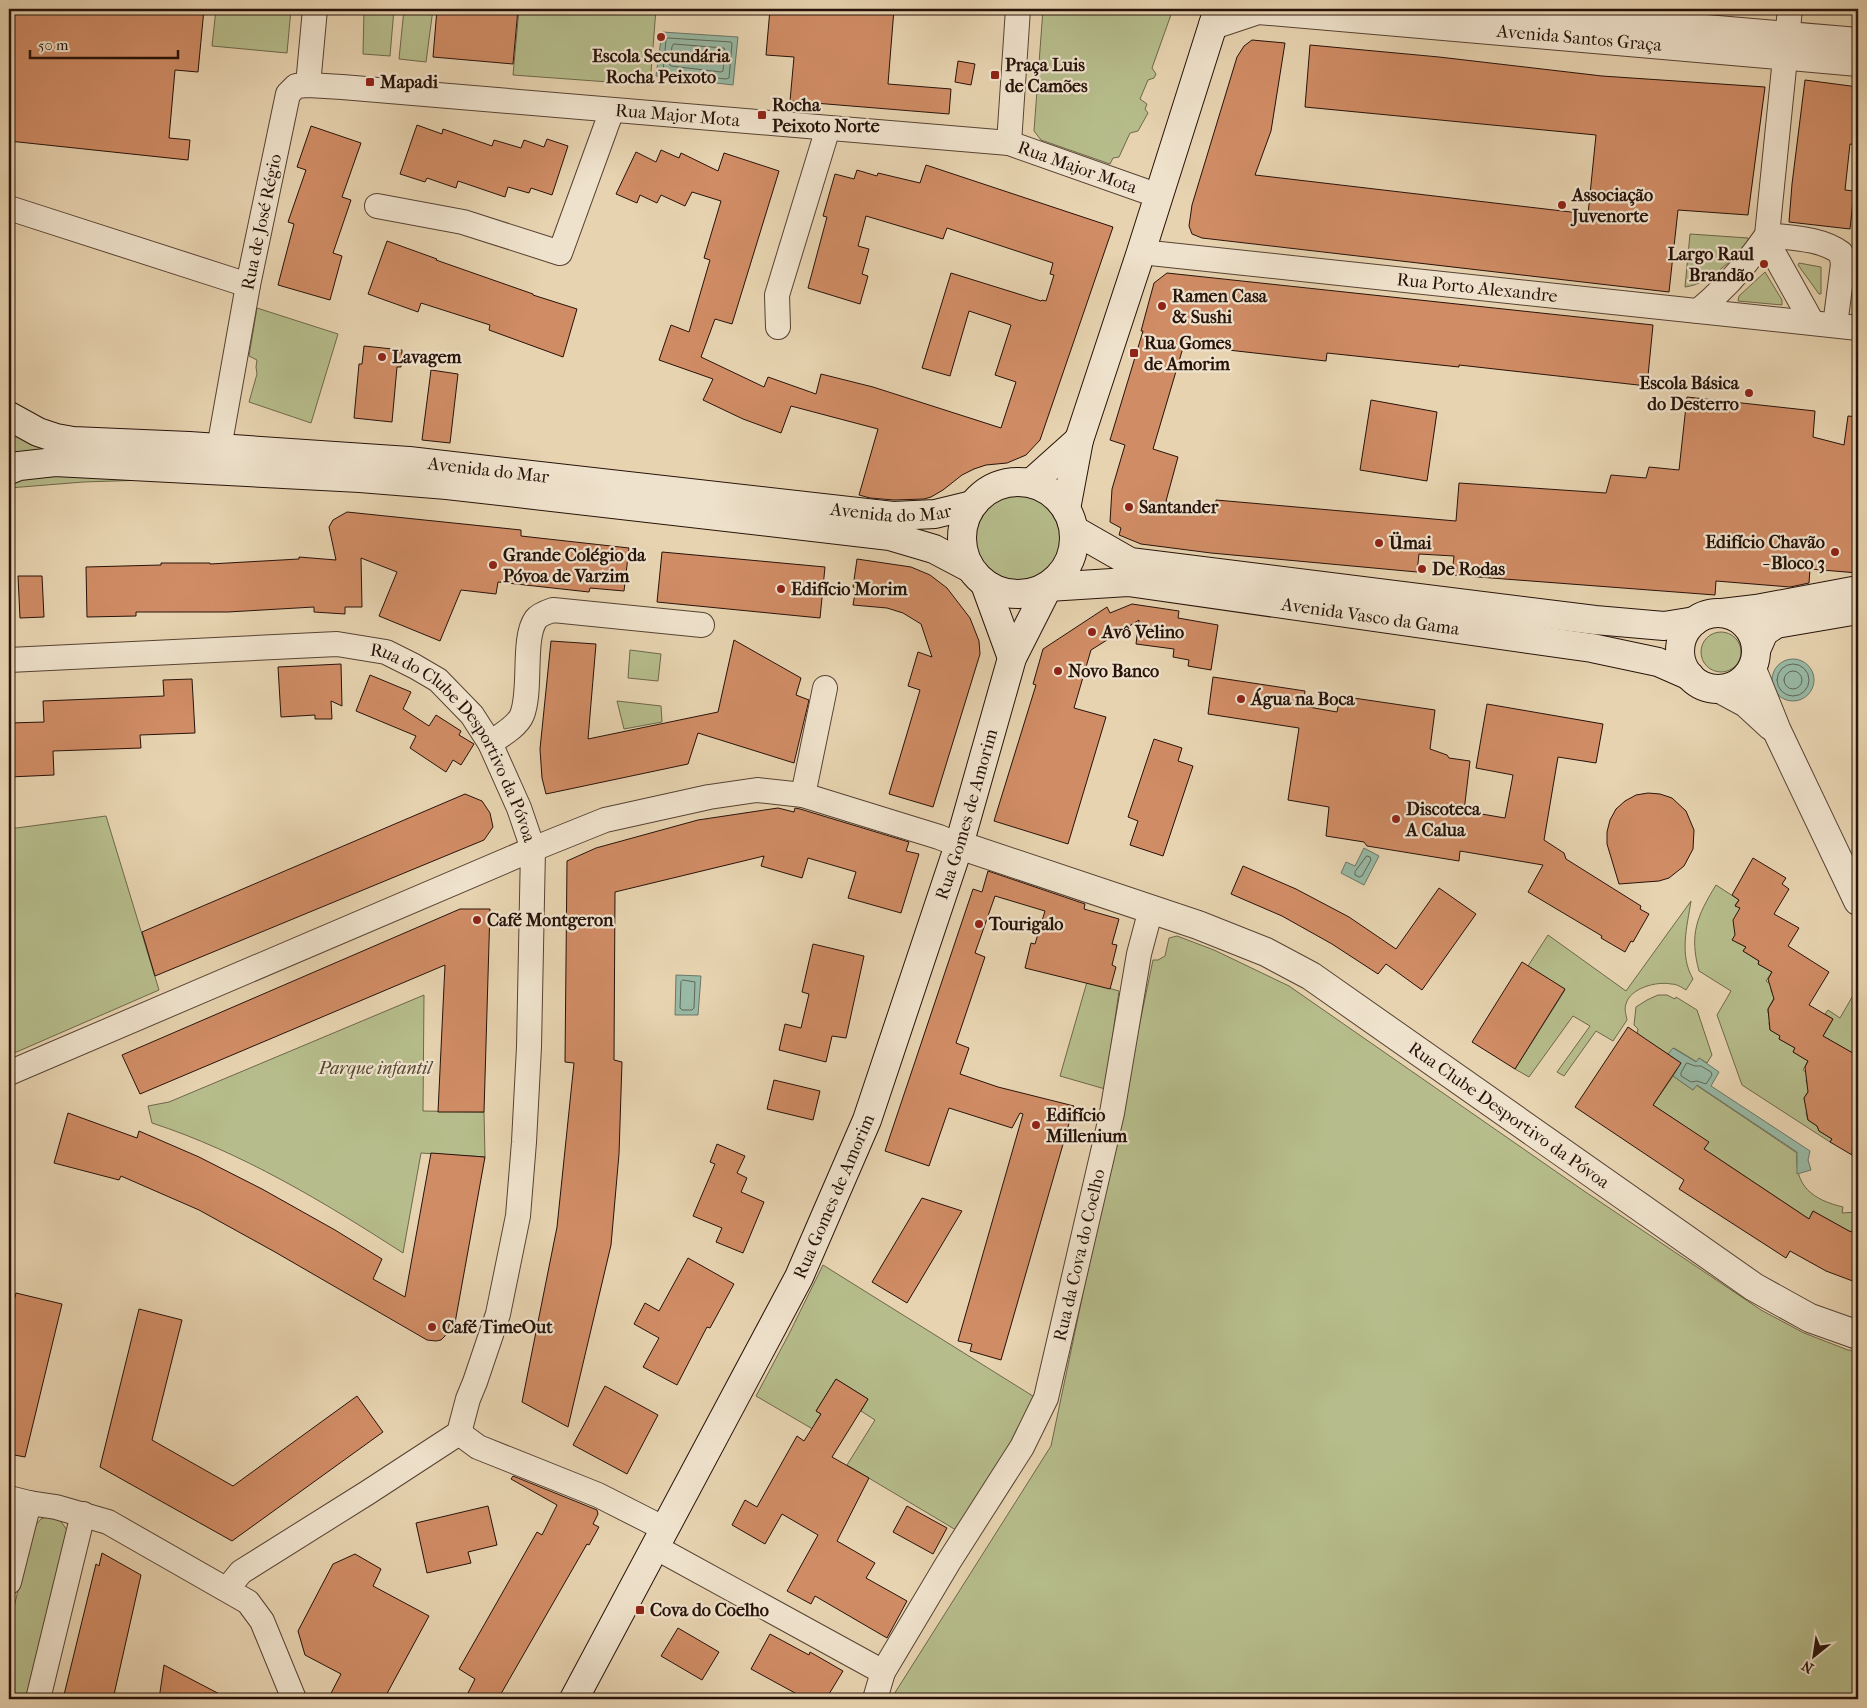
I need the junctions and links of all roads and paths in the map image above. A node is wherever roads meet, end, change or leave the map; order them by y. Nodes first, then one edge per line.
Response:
1 (315, 9) edge
2 (1018, 9) edge
3 (1471, 9) edge
4 (1790, 9) edge
5 (1215, 17) edge
6 (1858, 42) edge
7 (1786, 46) junction
8 (1858, 62) edge
9 (308, 85) junction
10 (612, 110) junction
11 (828, 128) junction
12 (1009, 143) junction
13 (1159, 196) junction
14 (376, 206) dead end
15 (9, 208) edge
16 (1767, 234) junction
17 (1141, 252) junction
18 (248, 285) junction
19 (1698, 311) junction
20 (1835, 325) edge
21 (778, 328) dead end
22 (9, 416) edge
23 (1079, 440) junction
24 (218, 448) junction
25 (9, 470) edge
26 (1031, 484) junction
27 (972, 505) junction
28 (1070, 519) junction
29 (977, 576) junction
30 (1048, 587) junction
31 (1858, 590) edge
32 (1858, 610) edge
33 (1722, 613) junction
34 (1695, 621) junction
35 (702, 625) dead end
36 (1012, 658) junction
37 (1754, 659) junction
38 (9, 660) edge
39 (1690, 676) junction
40 (825, 688) dead end
41 (1720, 689) junction
42 (1777, 731) junction
43 (490, 743) junction
44 (803, 795) junction
45 (959, 845) junction
46 (533, 849) junction
47 (1858, 901) edge
48 (1151, 910) junction
49 (9, 1073) edge
50 (1858, 1335) edge
51 (459, 1432) junction
52 (19, 1500) edge
53 (83, 1514) junction
54 (660, 1538) junction
55 (9, 1582) edge
56 (227, 1589) junction
57 (883, 1672) junction
58 (38, 1699) edge
59 (294, 1699) edge
60 (574, 1699) edge
61 (875, 1699) edge

1 - 9 street
2 - 12 street
3 - 7 main road, Avenida Santos Graça
4 - 7 street
5 - 7 main road, Avenida Santos Graça
5 - 13 main road
6 - 7 main road, Avenida Santos Graça
7 - 8 main road, Avenida Santos Graça
7 - 16 street
9 - 10 street, Rua Major Mota
9 - 18 street, Rua de José Régio
10 - 11 street, Rua Major Mota
10 - 14 street
11 - 12 street, Rua Major Mota
11 - 21 street
12 - 13 street, Rua Major Mota
13 - 17 main road
15 - 18 street
16 - 19 street
16 - 20 street
16 - 20 street
17 - 19 street, Rua Porto Alexandre
17 - 23 main road
18 - 24 street, Rua de José Régio
19 - 20 street, Rua Porto Alexandre
22 - 24 main road, Avenida do Mar
23 - 26 main road
23 - 28 main road
24 - 27 main road, Avenida do Mar
25 - 29 main road, Avenida do Mar
26 - 27 main road
26 - 28 main road
27 - 29 main road
28 - 30 main road
28 - 34 main road, Avenida Vasco da Gama
29 - 30 main road
29 - 36 main road
30 - 36 main road, Rua Gomes de Amorim
30 - 39 main road, Avenida Vasco da Gama
31 - 33 main road
32 - 37 main road
33 - 34 main road
33 - 37 main road
34 - 39 main road
35 - 43 street
36 - 45 main road, Rua Gomes de Amorim
37 - 41 main road
37 - 42 main road
38 - 43 street, Rua do Clube Desportivo da Póvoa
39 - 41 main road
40 - 44 street
41 - 42 main road
42 - 47 main road
43 - 46 street, Rua do Clube Desportivo da Póvoa
44 - 45 street, Rua do Clube Desportivo da Póvoa
44 - 46 street, Rua do Clube Desportivo da Póvoa
45 - 48 main road
45 - 54 main road, Rua Gomes de Amorim
46 - 49 street
46 - 51 street
48 - 50 main road, Rua Clube Desportivo da Póvoa
48 - 57 street, Rua da Cova do Coelho
51 - 54 street
51 - 56 street
52 - 53 street
52 - 55 street
53 - 56 street
53 - 58 street
54 - 57 street
54 - 60 main road, Rua Gomes de Amorim
56 - 59 street
57 - 61 street, Rua da Cova do Coelho

